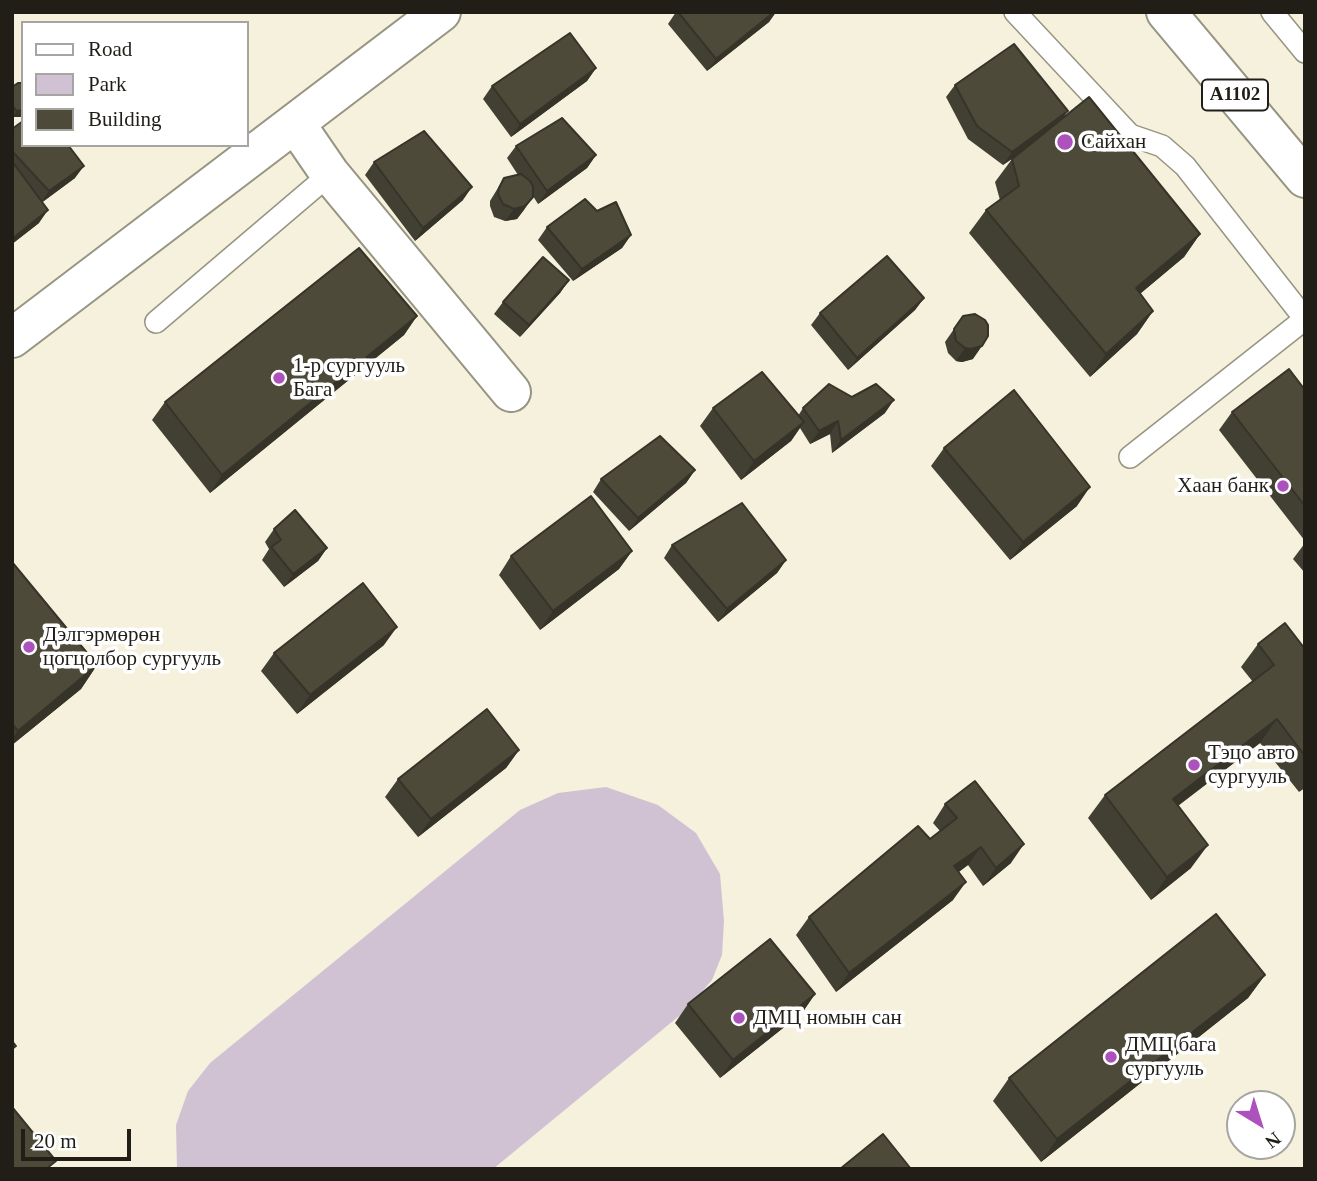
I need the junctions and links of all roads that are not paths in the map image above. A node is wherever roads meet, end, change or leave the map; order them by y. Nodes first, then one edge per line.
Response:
1 (441, 12) edge
2 (1015, 12) edge
3 (1166, 12) edge
4 (1272, 12) edge
5 (1305, 52) edge
6 (295, 123) junction
7 (330, 174) junction
8 (1305, 178) edge
9 (1305, 319) edge
10 (156, 321) dead end
11 (12, 338) edge
12 (511, 392) dead end
13 (1130, 457) dead end

1 - 6 street
2 - 9 lane
3 - 8 street, A1102
4 - 5 lane
6 - 7 street
6 - 11 street
7 - 10 lane
7 - 12 street
9 - 13 lane

